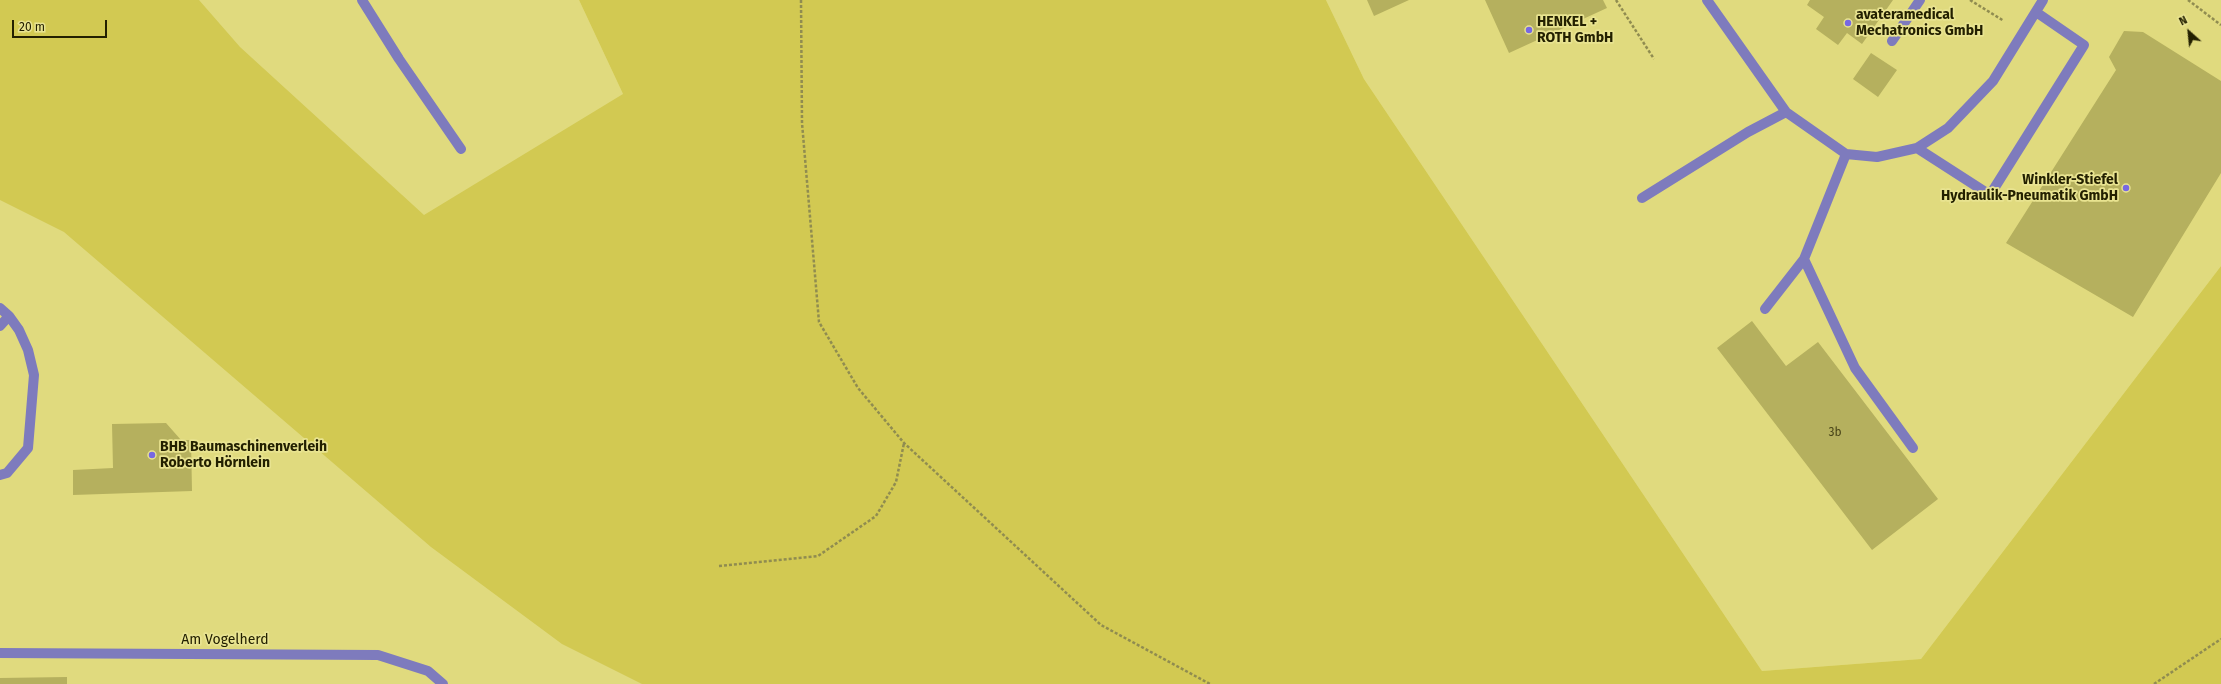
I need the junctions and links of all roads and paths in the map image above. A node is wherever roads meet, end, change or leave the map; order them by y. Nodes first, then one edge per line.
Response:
1 (362, 0) edge
2 (801, 0) edge
3 (1616, 0) edge
4 (1707, 0) edge
5 (1920, 0) edge
6 (1970, 0) edge
7 (2043, 0) edge
8 (2188, 0) edge
9 (2036, 12) junction
10 (2221, 25) edge
11 (2023, 32) junction
12 (1892, 41) dead end
13 (1654, 59) dead end
14 (1786, 112) junction
15 (1917, 148) junction
16 (461, 149) dead end
17 (1846, 154) junction
18 (1642, 198) dead end
19 (1804, 259) junction
20 (0, 308) edge
21 (1765, 309) dead end
22 (9, 316) junction
23 (0, 326) edge
24 (904, 443) junction
25 (1913, 448) dead end
26 (0, 475) edge
27 (719, 566) dead end
28 (2221, 640) edge
29 (0, 652) edge
30 (443, 684) edge
31 (1210, 684) edge
32 (2154, 684) edge

1 - 16 street
2 - 24 path
3 - 13 path
4 - 14 street
5 - 12 street
6 - 11 path
7 - 9 street
8 - 10 path
9 - 11 street
9 - 15 street
11 - 15 street
14 - 17 street
14 - 18 street
15 - 17 street
17 - 19 street
19 - 21 street
19 - 25 street
20 - 22 street
22 - 23 street
22 - 26 street
24 - 27 path
24 - 31 path
28 - 32 path
29 - 30 street, Am Vogelherd

